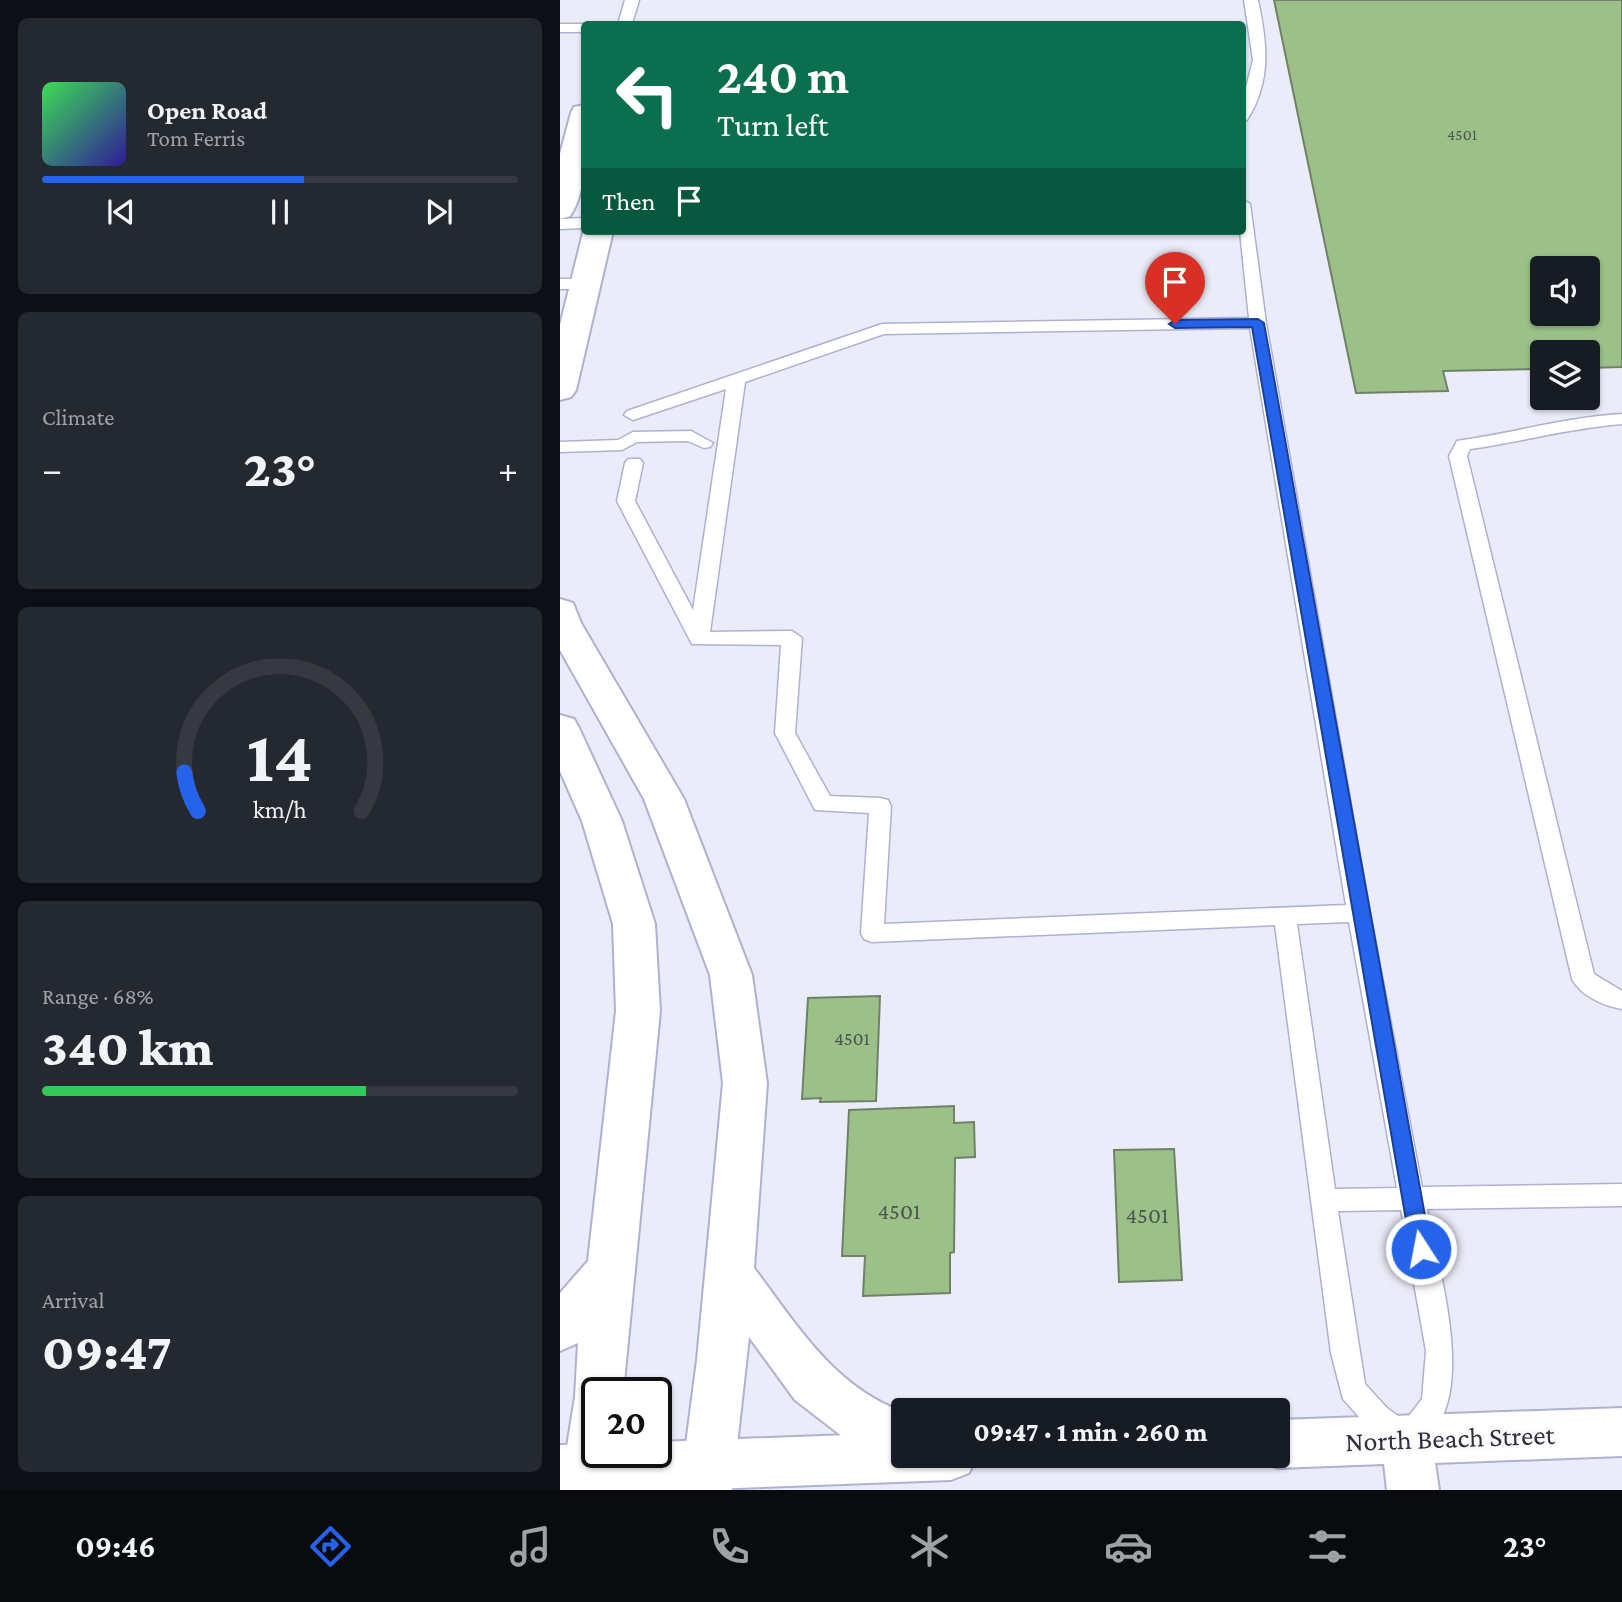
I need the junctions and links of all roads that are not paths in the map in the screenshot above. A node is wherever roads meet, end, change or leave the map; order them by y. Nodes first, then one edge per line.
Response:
1 (632, 0) edge
2 (1251, 0) edge
3 (626, 21) edge
4 (560, 28) edge
5 (581, 28) edge
6 (1246, 109) edge
7 (581, 125) edge
8 (560, 210) edge
9 (1246, 221) edge
10 (581, 223) edge
11 (560, 224) edge
12 (596, 235) edge
13 (573, 284) edge
14 (1258, 323) junction
15 (736, 382) junction
16 (560, 390) edge
17 (633, 415) dead end
18 (1622, 419) edge
19 (728, 442) junction
20 (560, 447) edge
21 (634, 463) dead end
22 (560, 611) edge
23 (699, 639) junction
24 (560, 728) edge
25 (1359, 913) junction
26 (1285, 918) junction
27 (1622, 1000) edge
28 (1622, 1195) edge
29 (1411, 1198) junction
30 (1324, 1200) junction
31 (613, 1267) junction
32 (729, 1273) junction
33 (560, 1329) edge
34 (600, 1377) edge
35 (891, 1431) edge
36 (1622, 1432) edge
37 (1406, 1439) junction
38 (1290, 1444) edge
39 (891, 1461) edge
40 (578, 1477) edge
41 (707, 1478) edge
42 (1413, 1490) edge

1 - 3 lane
2 - 6 lane
4 - 5 lane
7 - 8 street
9 - 14 lane
10 - 11 lane
12 - 13 street
13 - 16 street
14 - 15 lane
14 - 25 lane
15 - 17 lane
15 - 19 lane
18 - 27 lane
19 - 20 lane
19 - 23 lane
21 - 23 lane
22 - 32 street
23 - 26 lane
24 - 31 street
25 - 26 lane
25 - 29 lane
26 - 30 lane
28 - 29 lane
29 - 30 lane
29 - 37 lane
30 - 37 lane
31 - 33 street
31 - 34 street
32 - 35 street
32 - 41 street
36 - 37 street, North Beach Street
37 - 38 street, North Beach Street
37 - 42 street
39 - 41 street
40 - 41 street

